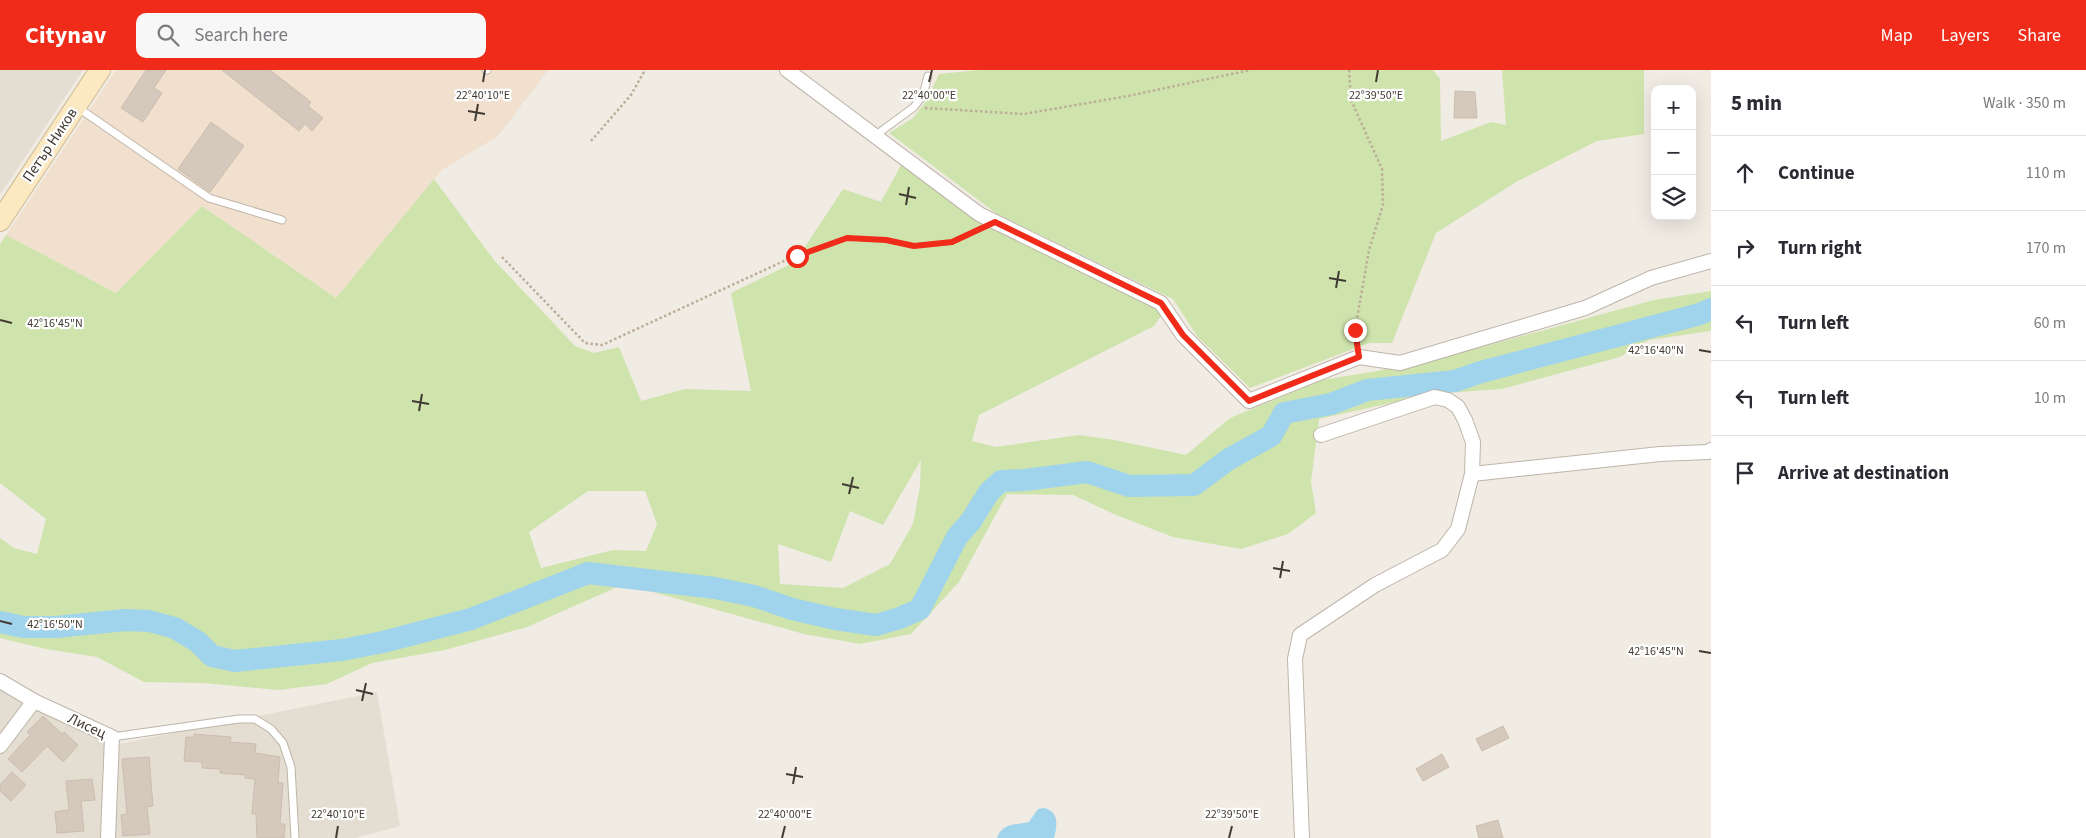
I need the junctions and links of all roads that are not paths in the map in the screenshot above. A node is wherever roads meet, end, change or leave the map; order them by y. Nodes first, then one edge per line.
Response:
1 (100, 70) edge
2 (788, 70) edge
3 (928, 76) dead end
4 (76, 106) junction
5 (876, 135) junction
6 (282, 220) dead end
7 (0, 221) edge
8 (1711, 261) edge
9 (1321, 434) dead end
10 (1711, 450) edge
11 (1472, 474) junction
12 (0, 680) edge
13 (34, 700) junction
14 (112, 737) junction
15 (0, 746) edge
16 (108, 838) edge
17 (295, 838) edge
18 (1302, 838) edge

1 - 4 street, Петър Ников
2 - 5 street
3 - 5 lane
4 - 6 lane
4 - 7 street, Петър Ников
5 - 8 street
9 - 11 street
10 - 11 street
11 - 18 street
12 - 13 street, Лисец
13 - 14 street, Лисец
13 - 15 street
14 - 16 street, Лисец
14 - 17 lane

